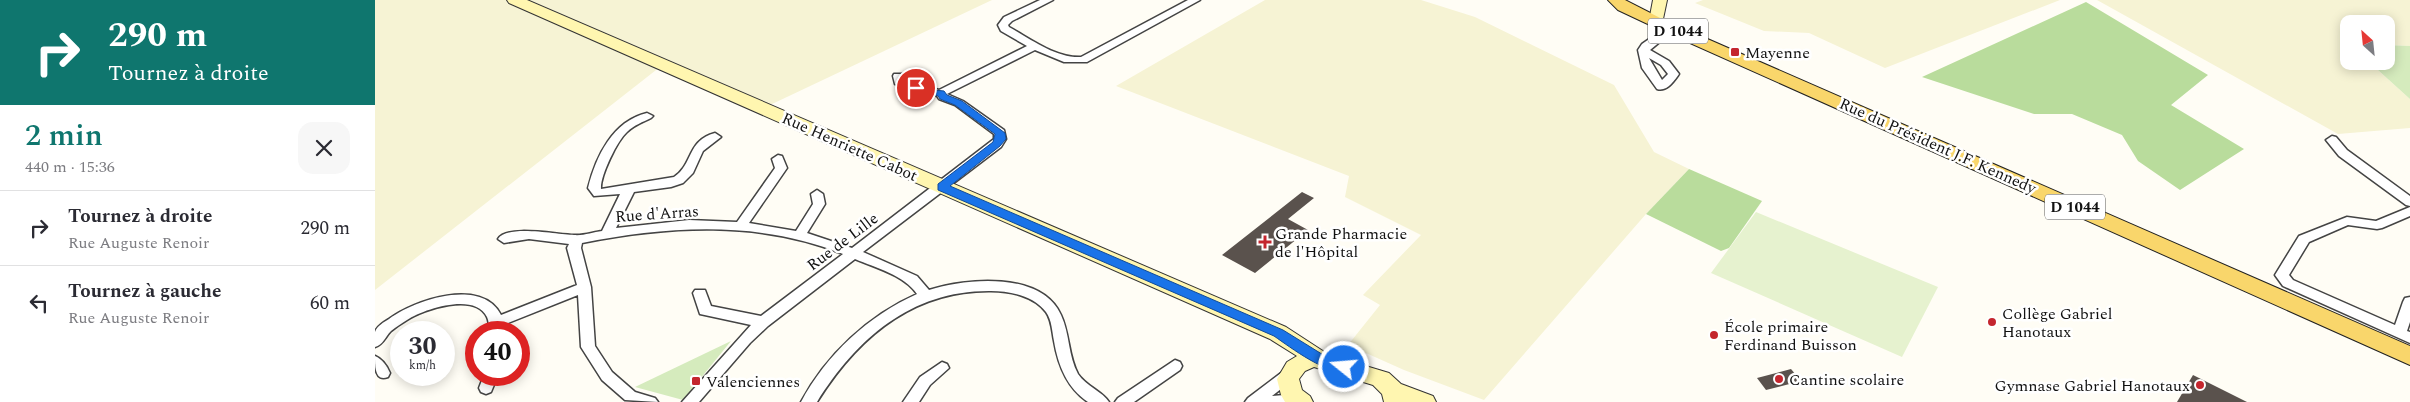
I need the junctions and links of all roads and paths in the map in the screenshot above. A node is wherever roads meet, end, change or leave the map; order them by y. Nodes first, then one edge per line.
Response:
1 (514, 0) edge
2 (1048, 0) edge
3 (1195, 0) edge
4 (1618, 0) edge
5 (1665, 17) edge
6 (1035, 46) junction
7 (1643, 50) dead end
8 (898, 76) dead end
9 (941, 93) junction
10 (647, 116) dead end
11 (715, 137) dead end
12 (2332, 140) dead end
13 (778, 159) dead end
14 (942, 187) junction
15 (629, 189) junction
16 (817, 194) dead end
17 (2410, 202) edge
18 (2410, 211) edge
19 (741, 225) junction
20 (607, 233) junction
21 (800, 235) junction
22 (504, 239) dead end
23 (576, 240) junction
24 (855, 253) junction
25 (584, 287) junction
26 (700, 293) dead end
27 (925, 295) junction
28 (2410, 302) edge
29 (494, 321) edge
30 (510, 321) edge
31 (763, 322) junction
32 (1268, 329) junction
33 (2404, 335) edge
34 (375, 342) edge
35 (2410, 356) edge
36 (1321, 360) junction
37 (1175, 366) dead end
38 (942, 368) dead end
39 (1291, 372) junction
40 (1394, 396) edge
41 (626, 399) edge
42 (1299, 401) edge
43 (650, 402) edge
44 (690, 402) edge
45 (809, 402) edge
46 (911, 402) edge
47 (1101, 402) edge
48 (1123, 402) edge
49 (1253, 402) edge
50 (1271, 402) edge
51 (1425, 402) edge

1 - 14 street, Rue Henriette Cabot
2 - 6 street
3 - 6 street
4 - 5 main road, Rue du Président J.F. Kennedy / D 1044
5 - 7 street
5 - 35 main road, Rue du Président J.F. Kennedy / D 1044
6 - 9 street
8 - 9 street
9 - 14 street, Rue de Lille
10 - 15 street
11 - 15 street
12 - 17 street
13 - 19 street
14 - 24 street, Rue de Lille
14 - 32 street, Rue Henriette Cabot
15 - 20 street
16 - 21 street
18 - 33 street
19 - 20 street, Rue d'Arras
19 - 21 street, Rue d'Arras
20 - 23 street, Rue d'Arras
21 - 24 street, Rue d'Arras
22 - 23 street, Rue d'Arras
23 - 25 street
24 - 27 street, Rue d'Arras
24 - 31 street, Rue de Lille
25 - 30 street
25 - 41 street
26 - 31 street
27 - 45 street
27 - 47 street
28 - 33 street
29 - 34 street
31 - 44 street, Rue de Lille
32 - 36 street, Rue Henriette Cabot
32 - 39 street, Rue Henriette Cabot
36 - 39 street
36 - 40 street
37 - 48 street
38 - 46 street
39 - 42 street, Rue Henriette Cabot
39 - 49 street
40 - 51 street
41 - 43 street
42 - 50 street

